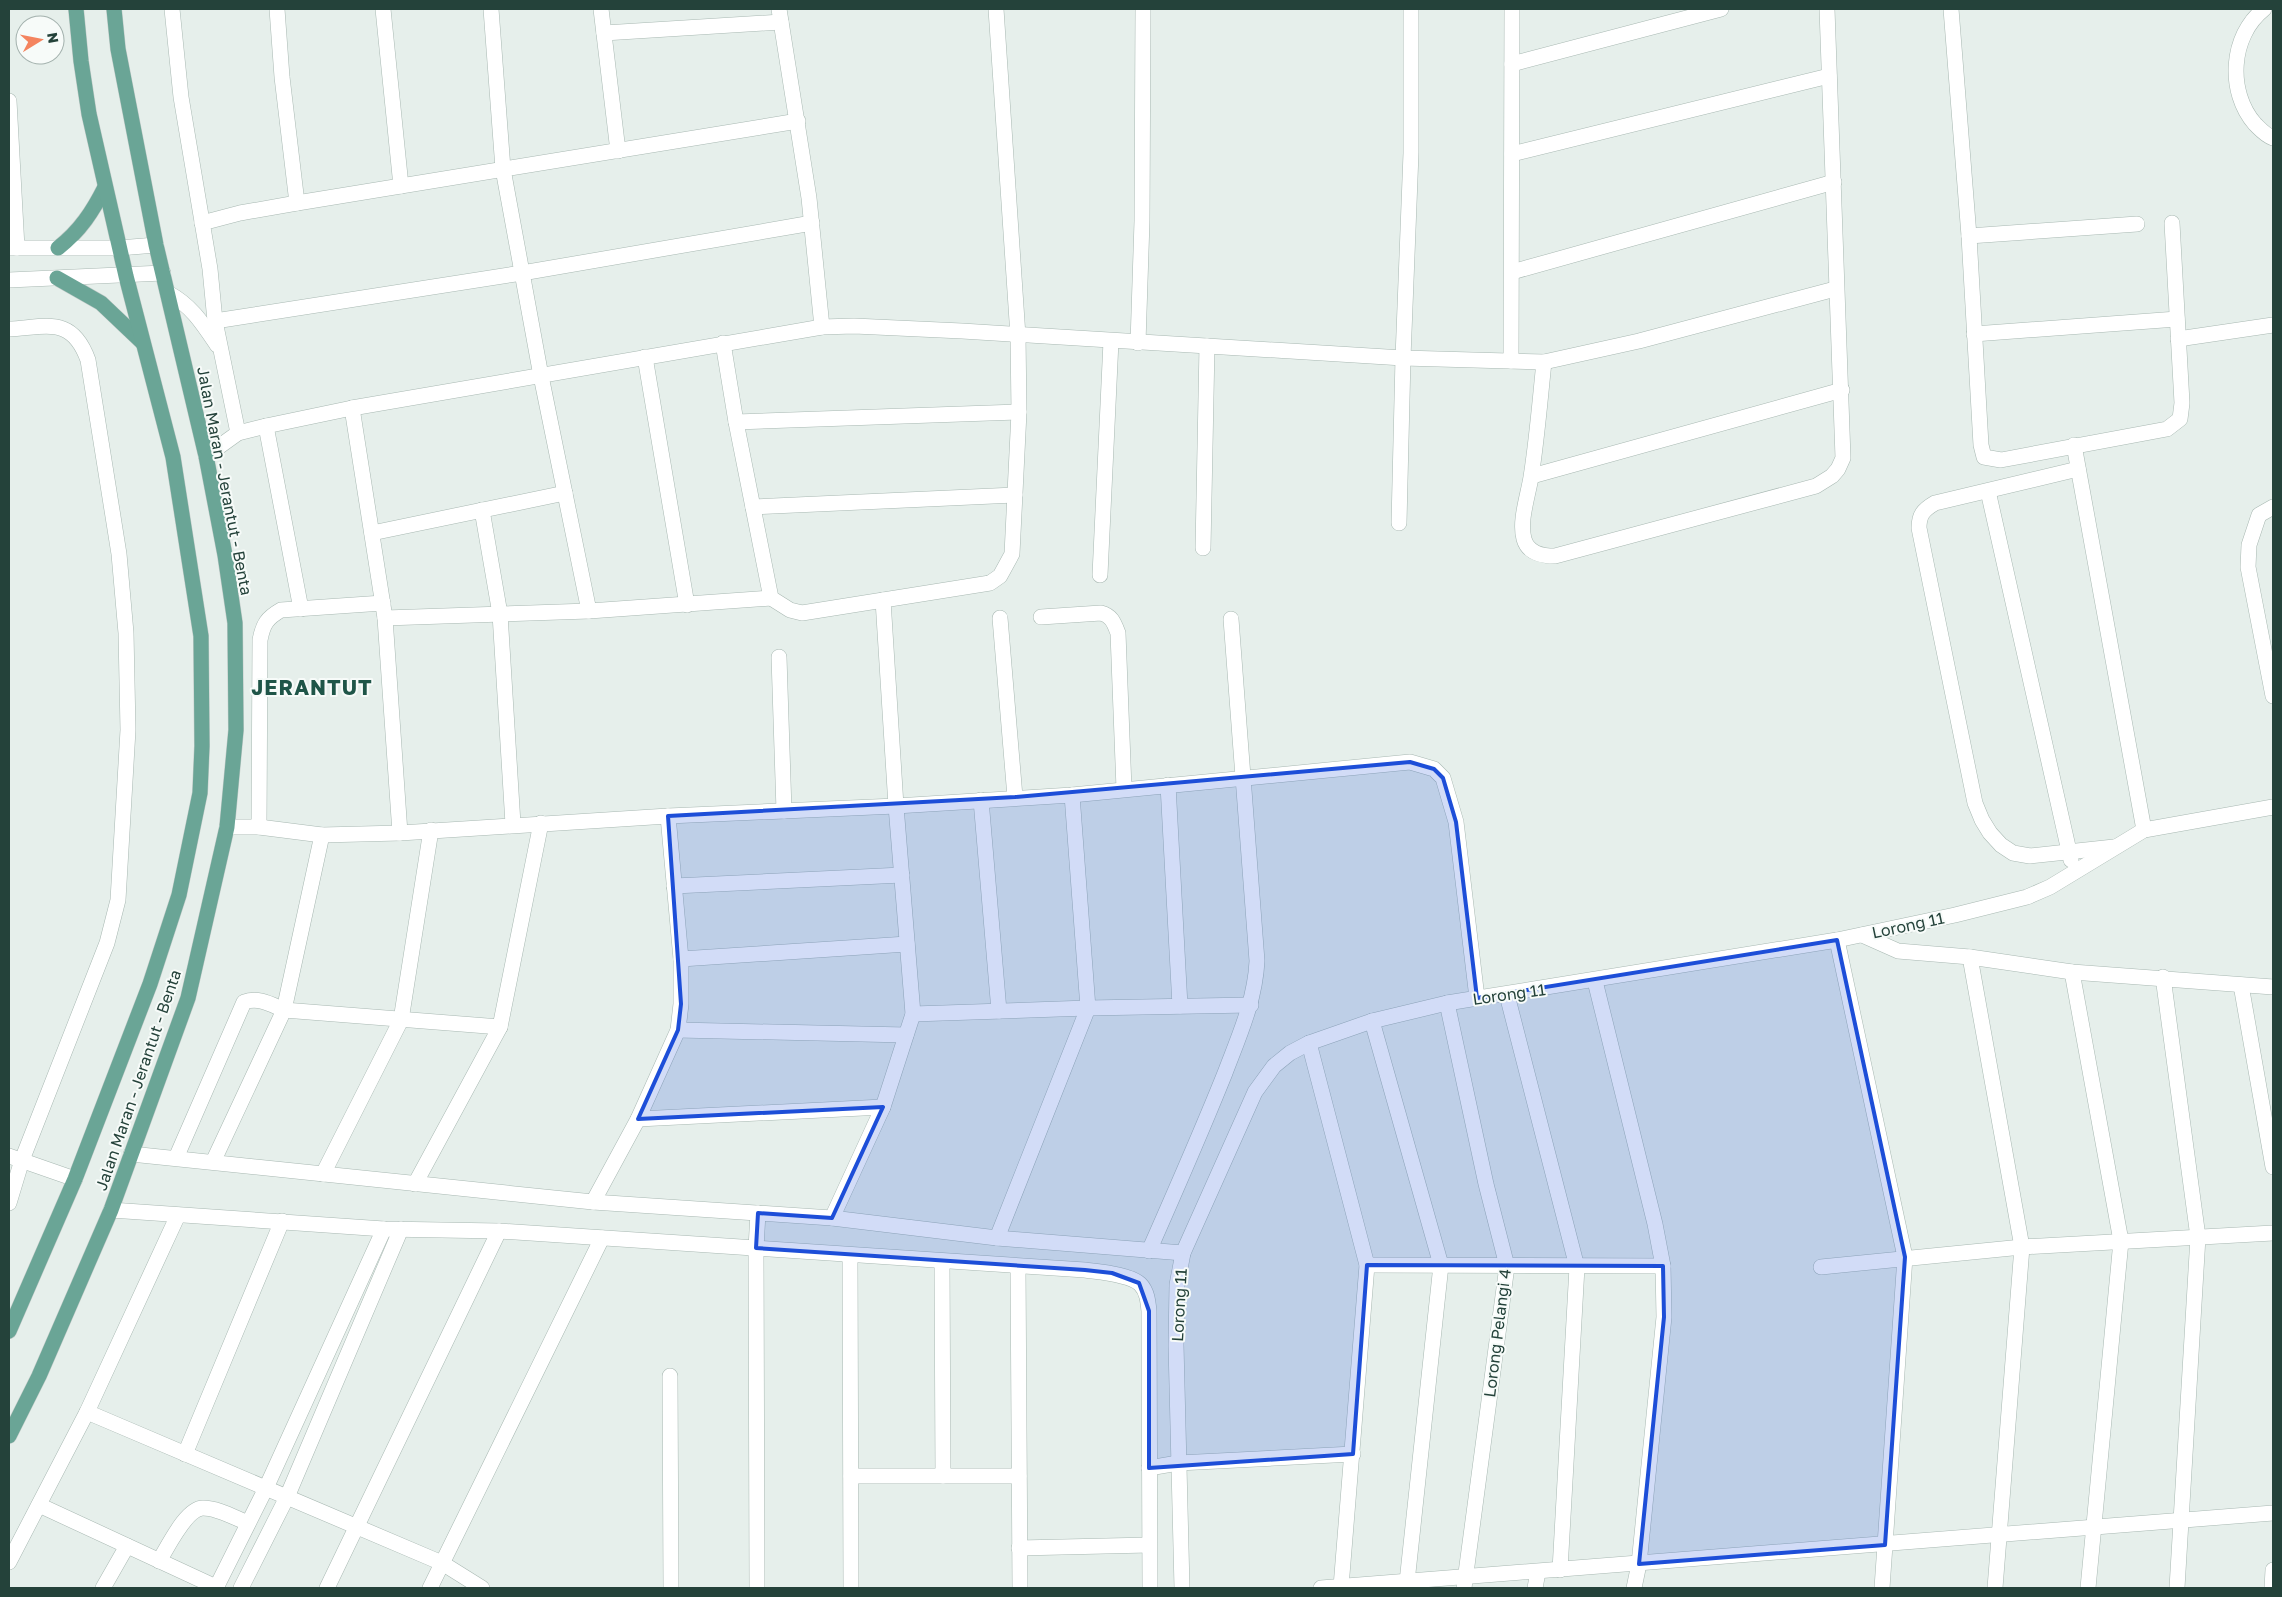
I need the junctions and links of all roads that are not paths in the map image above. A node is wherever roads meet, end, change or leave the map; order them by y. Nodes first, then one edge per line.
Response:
1 (76, 9) edge
2 (114, 9) edge
3 (172, 9) edge
4 (277, 9) edge
5 (383, 9) edge
6 (491, 9) edge
7 (601, 9) edge
8 (996, 9) edge
9 (1144, 9) edge
10 (1411, 9) edge
11 (1512, 9) edge
12 (1721, 9) edge
13 (1827, 9) edge
14 (1951, 9) edge
15 (2264, 9) edge
16 (780, 15) edge
17 (604, 33) junction
18 (1512, 64) junction
19 (1829, 76) junction
20 (9, 101) edge
21 (798, 121) junction
22 (2273, 138) edge
23 (618, 150) junction
24 (1512, 154) junction
25 (503, 169) junction
26 (1834, 182) junction
27 (401, 186) junction
28 (105, 187) junction
29 (297, 203) junction
30 (202, 223) junction
31 (812, 223) junction
32 (2138, 224) dead end
33 (2172, 224) dead end
34 (1969, 236) junction
35 (156, 245) junction
36 (13, 248) edge
37 (58, 248) junction
38 (119, 248) junction
39 (1512, 272) junction
40 (163, 273) junction
41 (522, 273) junction
42 (126, 276) junction
43 (58, 278) junction
44 (9, 280) edge
45 (1835, 289) junction
46 (168, 293) junction
47 (2177, 319) junction
48 (215, 321) junction
49 (2273, 326) edge
50 (822, 327) junction
51 (9, 329) edge
52 (1974, 334) junction
53 (1018, 336) junction
54 (2178, 339) junction
55 (1111, 341) junction
56 (143, 343) junction
57 (723, 343) junction
58 (1138, 343) junction
59 (1207, 346) junction
60 (220, 348) junction
61 (645, 357) junction
62 (1402, 358) junction
63 (1511, 361) junction
64 (1544, 362) junction
65 (541, 376) junction
66 (1842, 390) junction
67 (352, 408) junction
68 (1019, 412) junction
69 (736, 422) junction
70 (266, 426) junction
71 (238, 433) junction
72 (2074, 445) junction
73 (206, 456) junction
74 (2078, 468) junction
75 (1532, 476) junction
76 (1988, 491) junction
77 (565, 494) junction
78 (1015, 495) junction
79 (753, 507) junction
80 (2273, 507) edge
81 (482, 510) junction
82 (1399, 523) dead end
83 (372, 533) junction
84 (1203, 548) dead end
85 (1100, 575) dead end
86 (771, 598) junction
87 (883, 600) junction
88 (687, 605) junction
89 (301, 609) junction
90 (384, 610) junction
91 (589, 611) junction
92 (500, 614) junction
93 (1041, 617) dead end
94 (1000, 618) dead end
95 (1231, 618) dead end
96 (779, 658) dead end
97 (2273, 696) edge
98 (1244, 777) junction
99 (1168, 785) junction
100 (1124, 789) junction
101 (1072, 795) junction
102 (1015, 797) junction
103 (981, 800) junction
104 (896, 806) junction
105 (2273, 807) edge
106 (784, 811) junction
107 (668, 816) junction
108 (541, 822) junction
109 (513, 824) junction
110 (226, 827) junction
111 (259, 827) junction
112 (431, 830) junction
113 (2144, 830) junction
114 (400, 833) junction
115 (322, 835) junction
116 (2119, 846) junction
117 (2069, 852) junction
118 (2074, 874) junction
119 (902, 875) junction
120 (674, 886) junction
121 (1862, 935) junction
122 (1837, 940) junction
123 (908, 944) junction
124 (681, 958) junction
125 (1970, 958) junction
126 (2072, 972) junction
127 (2163, 977) junction
128 (1595, 981) junction
129 (2241, 985) junction
130 (2273, 987) edge
131 (1508, 995) junction
132 (1478, 998) junction
133 (1447, 1003) junction
134 (1251, 1005) junction
135 (1180, 1006) junction
136 (1088, 1008) junction
137 (284, 1010) junction
138 (999, 1011) junction
139 (913, 1014) junction
140 (401, 1020) junction
141 (1372, 1021) junction
142 (500, 1027) junction
143 (678, 1030) junction
144 (906, 1035) junction
145 (1310, 1043) junction
146 (883, 1107) junction
147 (638, 1119) junction
148 (131, 1154) junction
149 (16, 1158) edge
150 (176, 1158) junction
151 (213, 1162) junction
152 (2273, 1167) edge
153 (323, 1174) junction
154 (75, 1179) junction
155 (415, 1184) junction
156 (593, 1202) junction
157 (9, 1203) edge
158 (111, 1210) junction
159 (758, 1213) junction
160 (178, 1215) junction
161 (832, 1218) junction
162 (282, 1221) junction
163 (384, 1229) junction
164 (401, 1229) junction
165 (499, 1230) junction
166 (2273, 1233) edge
167 (2198, 1237) junction
168 (602, 1238) junction
169 (997, 1238) junction
170 (2121, 1241) junction
171 (2022, 1247) junction
172 (756, 1248) junction
173 (1149, 1251) junction
174 (1182, 1253) junction
175 (850, 1255) junction
176 (1904, 1257) junction
177 (942, 1262) junction
178 (1367, 1265) junction
179 (1441, 1265) junction
180 (1507, 1266) junction
181 (1577, 1266) junction
182 (1663, 1266) junction
183 (1018, 1267) junction
184 (1821, 1267) dead end
185 (9, 1331) edge
186 (670, 1376) dead end
187 (88, 1412) junction
188 (9, 1436) edge
189 (185, 1454) junction
190 (1353, 1454) junction
191 (1178, 1464) junction
192 (1149, 1468) junction
193 (851, 1476) junction
194 (943, 1476) junction
195 (1019, 1476) junction
196 (266, 1488) junction
197 (287, 1497) junction
198 (39, 1505) junction
199 (2273, 1513) edge
200 (2182, 1521) junction
201 (248, 1523) junction
202 (357, 1527) junction
203 (2092, 1528) junction
204 (1998, 1535) junction
205 (1150, 1545) junction
206 (1885, 1545) junction
207 (127, 1546) junction
208 (1019, 1548) junction
209 (159, 1561) junction
210 (9, 1562) edge
211 (442, 1563) junction
212 (1639, 1564) junction
213 (1560, 1570) junction
214 (2273, 1570) edge
215 (1538, 1572) junction
216 (1408, 1582) junction
217 (1465, 1583) edge
218 (1341, 1587) junction
219 (104, 1588) edge
220 (216, 1588) edge
221 (241, 1588) edge
222 (327, 1588) edge
223 (430, 1588) edge
224 (482, 1588) edge
225 (671, 1588) edge
226 (757, 1588) edge
227 (851, 1588) edge
228 (1020, 1588) edge
229 (1150, 1588) edge
230 (1182, 1588) edge
231 (1321, 1588) edge
232 (1535, 1588) edge
233 (1634, 1588) edge
234 (1882, 1588) edge
235 (1994, 1588) edge
236 (2088, 1588) edge
237 (2178, 1588) edge
238 (2272, 1588) edge

1 - 28 main road, Jalan Maran - Jerantut - Benta
2 - 35 main road, Jalan Maran - Jerantut - Benta
3 - 30 street
4 - 29 street
5 - 27 street
6 - 25 street
7 - 17 street
8 - 53 street
9 - 58 street
10 - 62 street
11 - 18 street
12 - 18 street
13 - 19 street
14 - 34 street
15 - 22 street
16 - 17 street
16 - 21 street
17 - 23 street
18 - 24 street
19 - 24 street
19 - 26 street
20 - 36 street
21 - 23 street
21 - 31 street
23 - 25 street
24 - 39 street
25 - 27 street
25 - 41 street
26 - 39 street
26 - 45 street
27 - 29 street
28 - 37 main road
28 - 38 main road, Jalan Maran - Jerantut - Benta
29 - 30 street
30 - 48 street
31 - 41 street
31 - 50 street
32 - 34 street
33 - 47 street
34 - 52 street
35 - 38 street
35 - 40 main road, Jalan Maran - Jerantut - Benta
36 - 37 street
37 - 38 street
38 - 42 main road, Jalan Maran - Jerantut - Benta
39 - 63 street
40 - 42 street
40 - 46 main road, Jalan Maran - Jerantut - Benta
41 - 48 street
41 - 65 street
42 - 43 street
42 - 56 main road, Jalan Maran - Jerantut - Benta
43 - 44 street
43 - 56 main road
45 - 64 street
45 - 66 street
46 - 60 street
46 - 73 main road, Jalan Maran - Jerantut - Benta
47 - 52 street
47 - 54 street
48 - 60 street
49 - 54 street
50 - 53 street
50 - 57 street
51 - 149 street
52 - 72 street
53 - 55 street
53 - 68 street
54 - 72 street
55 - 58 street
55 - 85 street
56 - 154 main road, Jalan Maran - Jerantut - Benta
57 - 61 street
57 - 69 street
58 - 59 street
59 - 62 street
59 - 84 street
60 - 71 street
61 - 65 street
61 - 88 street
62 - 63 street
62 - 82 street
63 - 64 street
64 - 75 street
65 - 67 street
65 - 77 street
66 - 75 street
66 - 75 street
67 - 70 street
67 - 83 street
68 - 69 street
68 - 78 street
69 - 79 street
70 - 71 street
70 - 89 street
71 - 73 street
72 - 74 street
73 - 110 main road, Jalan Maran - Jerantut - Benta
74 - 76 street
74 - 113 street
76 - 117 street
76 - 117 street
77 - 81 street
77 - 91 street
78 - 79 street
78 - 87 street
79 - 86 street
80 - 97 street
81 - 83 street
81 - 92 street
83 - 90 street
86 - 87 street
86 - 88 street
87 - 104 street
88 - 91 street
89 - 90 street
89 - 111 street
90 - 92 street
90 - 114 street
91 - 92 street
92 - 109 street
93 - 100 street
94 - 102 street
95 - 98 street
96 - 106 street
98 - 99 street
98 - 132 street
98 - 134 street
99 - 100 street
99 - 135 street
100 - 101 street
101 - 102 street
101 - 136 street
102 - 103 street
103 - 104 street
103 - 138 street
104 - 106 street
104 - 119 street
105 - 113 street, Lorong 11
106 - 107 street
107 - 108 street
107 - 120 street
108 - 109 street
108 - 142 street
109 - 112 street
110 - 111 street
110 - 148 main road, Jalan Maran - Jerantut - Benta
111 - 115 street
112 - 114 street
112 - 140 street
113 - 116 street, Lorong 11
114 - 115 street
115 - 137 street
116 - 117 street
116 - 118 street, Lorong 11
117 - 118 street
118 - 121 street, Lorong 11
119 - 120 street
119 - 123 street
120 - 124 street
121 - 122 street, Lorong 11
121 - 125 street
122 - 128 street, Lorong 11
122 - 176 street
123 - 124 street
123 - 139 street
124 - 143 street
125 - 126 street
125 - 171 street
126 - 127 street
126 - 170 street
127 - 129 street
127 - 167 street
128 - 131 street, Lorong 11
128 - 182 street
129 - 130 street
129 - 152 street
131 - 132 street, Lorong 11
131 - 181 street
132 - 133 street, Lorong 11
133 - 141 street, Lorong 11
133 - 180 street, Lorong Pelangi 4
134 - 135 street
134 - 173 street
135 - 136 street
136 - 138 street
136 - 169 street
137 - 140 street
137 - 150 street
137 - 151 street
138 - 139 street
139 - 144 street
140 - 142 street
140 - 153 street
141 - 145 street, Lorong 11
141 - 179 street
142 - 155 street
143 - 144 street
143 - 147 street
144 - 146 street
145 - 174 street, Lorong 11
145 - 178 street
146 - 147 street
146 - 161 street
147 - 156 street
148 - 150 street
148 - 158 main road, Jalan Maran - Jerantut - Benta
149 - 154 street
149 - 157 street
150 - 151 street
151 - 153 street
153 - 155 street
154 - 185 main road, Jalan Maran - Jerantut - Benta
155 - 156 street
156 - 159 street
158 - 160 street
158 - 188 main road, Jalan Maran - Jerantut - Benta
159 - 161 street
159 - 172 street
160 - 162 street
160 - 187 street
161 - 169 street
162 - 163 street
162 - 189 street
163 - 164 street
163 - 196 street
164 - 165 street
164 - 197 street
165 - 168 street
165 - 202 street
166 - 167 street
167 - 170 street
167 - 200 street
168 - 172 street
168 - 211 street
169 - 173 street
170 - 171 street
170 - 203 street
171 - 176 street
171 - 204 street
172 - 175 street
172 - 226 street
173 - 174 street
174 - 191 street, Lorong 11
175 - 177 street
175 - 193 street
176 - 184 street
176 - 206 street
177 - 183 street
177 - 194 street
178 - 179 street
178 - 190 street
179 - 180 street
179 - 216 street
180 - 181 street
180 - 217 street, Lorong Pelangi 4
181 - 182 street
181 - 213 street
182 - 212 street
183 - 192 street
183 - 195 street
186 - 225 street
187 - 189 street
187 - 198 street
189 - 196 street
190 - 191 street
190 - 218 street
191 - 192 street
191 - 230 street, Lorong 11
192 - 205 street
193 - 194 street
193 - 227 street
194 - 195 street
195 - 208 street
196 - 197 street
196 - 201 street
197 - 202 street
197 - 221 street
198 - 207 street
198 - 210 street
199 - 200 street
200 - 203 street
200 - 237 street
201 - 209 street
201 - 220 street
202 - 211 street
202 - 222 street
203 - 204 street
203 - 236 street
204 - 206 street
204 - 235 street
205 - 208 street
205 - 229 street
206 - 212 street
206 - 234 street
207 - 209 street
207 - 219 street
208 - 228 street
209 - 220 street
211 - 223 street
211 - 224 street
212 - 213 street
212 - 233 street
213 - 215 street
214 - 238 street
215 - 217 street
215 - 232 street
216 - 217 street
216 - 218 street
218 - 231 street

